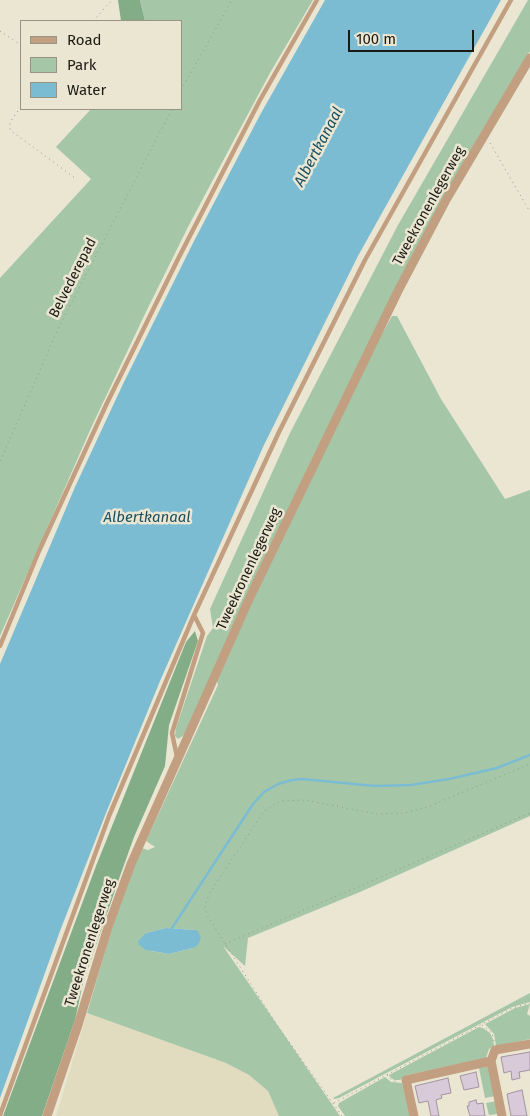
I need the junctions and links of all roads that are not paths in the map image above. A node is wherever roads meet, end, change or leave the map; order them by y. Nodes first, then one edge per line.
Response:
1 (317, 0) edge
2 (511, 0) edge
3 (530, 58) edge
4 (194, 615) junction
5 (0, 646) edge
6 (177, 758) junction
7 (530, 1044) edge
8 (491, 1061) junction
9 (0, 1115) edge
10 (47, 1116) edge
11 (414, 1116) edge
12 (502, 1116) edge

1 - 5 lane
2 - 4 lane
3 - 6 street, Tweekronenlegerweg
4 - 6 lane
4 - 9 lane
6 - 10 street, Tweekronenlegerweg
7 - 8 street
8 - 11 street
8 - 12 street

